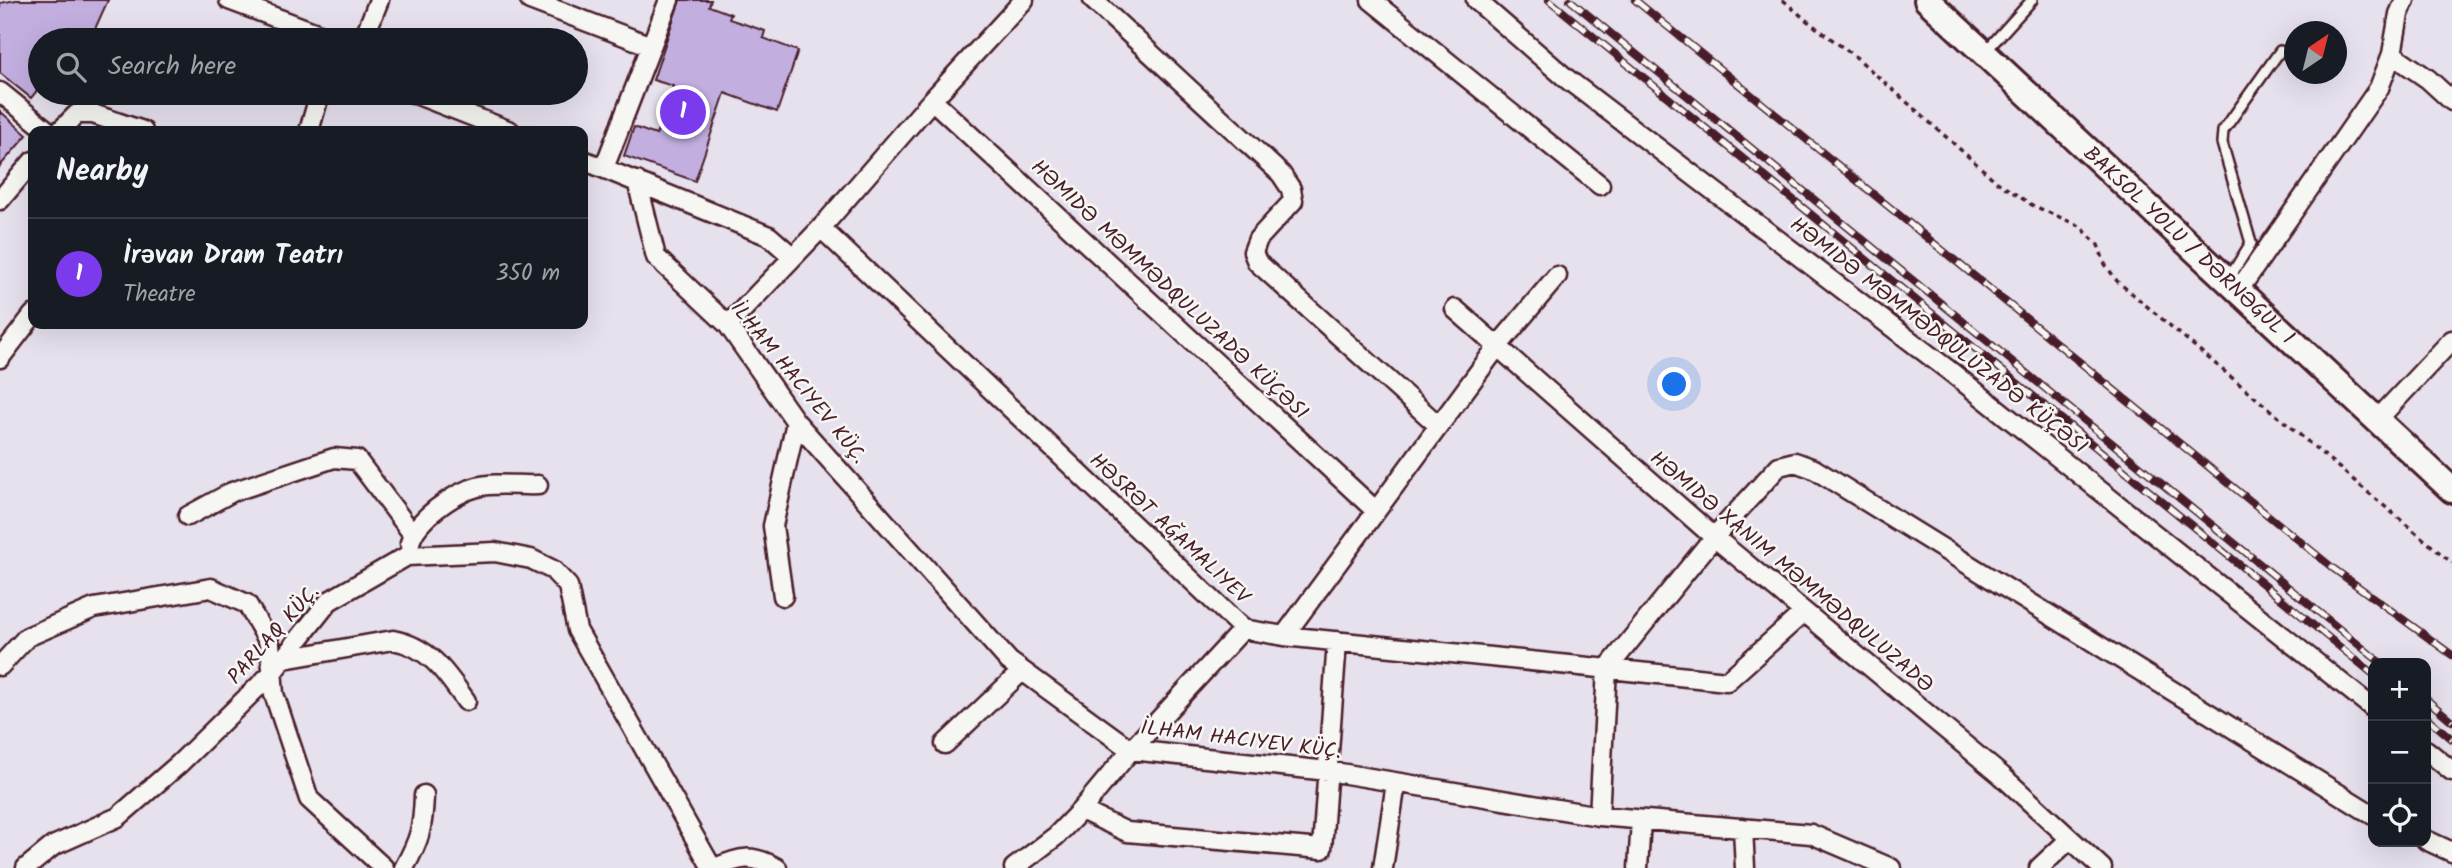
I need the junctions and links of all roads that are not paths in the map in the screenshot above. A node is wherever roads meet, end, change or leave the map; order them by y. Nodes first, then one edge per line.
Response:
1 (229, 0) edge
2 (379, 0) edge
3 (530, 0) edge
4 (669, 0) edge
5 (1024, 0) edge
6 (1093, 0) edge
7 (1371, 0) edge
8 (1476, 0) edge
9 (1927, 0) edge
10 (2032, 0) edge
11 (2405, 0) edge
12 (302, 28) edge
13 (368, 28) edge
14 (652, 46) junction
15 (2280, 51) dead end
16 (1983, 53) junction
17 (2392, 54) junction
18 (0, 92) edge
19 (932, 100) junction
20 (2452, 101) edge
21 (317, 105) edge
22 (444, 105) edge
23 (42, 126) edge
24 (65, 126) edge
25 (128, 126) edge
26 (310, 126) edge
27 (497, 126) edge
28 (588, 162) edge
29 (28, 167) edge
30 (604, 168) junction
31 (637, 181) junction
32 (1600, 185) dead end
33 (0, 201) edge
34 (821, 229) junction
35 (793, 257) junction
36 (1557, 276) dead end
37 (2232, 286) junction
38 (1455, 309) dead end
39 (28, 322) edge
40 (728, 325) junction
41 (2452, 340) edge
42 (1497, 347) junction
43 (0, 358) edge
44 (2377, 421) junction
45 (796, 422) junction
46 (1439, 426) junction
47 (538, 485) dead end
48 (2452, 490) edge
49 (1376, 511) junction
50 (188, 516) dead end
51 (412, 533) junction
52 (1714, 537) junction
53 (407, 556) junction
54 (783, 596) dead end
55 (1802, 613) junction
56 (1243, 629) junction
57 (1284, 636) junction
58 (1336, 641) junction
59 (284, 659) junction
60 (0, 666) edge
61 (1606, 669) junction
62 (1021, 672) junction
63 (272, 673) junction
64 (466, 701) dead end
65 (2368, 704) edge
66 (945, 744) dead end
67 (1131, 750) junction
68 (2431, 754) edge
69 (1328, 771) junction
70 (2452, 771) edge
71 (1396, 783) junction
72 (424, 795) dead end
73 (1082, 810) junction
74 (2368, 812) edge
75 (1599, 816) junction
76 (1641, 820) junction
77 (1743, 828) junction
78 (2070, 839) junction
79 (2431, 842) edge
80 (2452, 852) edge
81 (26, 868) edge
82 (384, 868) edge
83 (404, 868) edge
84 (713, 868) edge
85 (776, 868) edge
86 (1014, 868) edge
87 (1383, 868) edge
88 (1638, 868) edge
89 (1745, 868) edge
90 (1891, 868) edge
91 (2039, 868) edge
92 (2102, 868) edge

1 - 12 street
2 - 13 street
3 - 14 street
4 - 14 street
5 - 19 street
6 - 46 street
7 - 32 street
8 - 65 street, HƏMIDƏ MƏMMƏDQULUZADƏ KÜÇƏSI
9 - 16 main road, BAKSOL YOLU / DƏRNƏGÜL 1
10 - 16 lane
11 - 17 street
14 - 30 street
15 - 37 lane
16 - 37 main road, BAKSOL YOLU / DƏRNƏGÜL 1
17 - 20 street
17 - 37 street
18 - 23 street
19 - 34 street
19 - 49 street, HƏMIDƏ MƏMMƏDQULUZADƏ KÜÇƏSI
21 - 26 street
22 - 27 street
24 - 25 street
28 - 30 street
29 - 33 street
30 - 31 street
31 - 35 street
31 - 40 street
34 - 35 street
34 - 56 street
35 - 40 street
36 - 42 street
37 - 44 main road, BAKSOL YOLU / DƏRNƏGÜL 1
38 - 42 street
39 - 43 street
40 - 45 street
41 - 44 street
42 - 46 street
42 - 52 street
44 - 48 main road, BAKSOL YOLU / DƏRNƏGÜL 1
45 - 54 street
45 - 62 street
46 - 49 street
47 - 51 street
49 - 57 street
50 - 51 street
51 - 53 street
52 - 55 street
52 - 61 street
52 - 74 street
53 - 59 street, PARLAQ KÜÇ.
53 - 84 street, PARLAQ KÜÇ.
55 - 61 street
55 - 78 street
56 - 57 street
56 - 67 street
57 - 58 street
58 - 61 street
58 - 69 street
59 - 63 street, PARLAQ KÜÇ.
59 - 64 street
60 - 63 street
61 - 75 street
62 - 66 street
62 - 67 street
63 - 81 street, PARLAQ KÜÇ.
63 - 82 street
67 - 69 street
67 - 73 street
68 - 70 street
69 - 71 street
69 - 73 street
71 - 75 street
71 - 87 street
72 - 83 street
73 - 86 street
75 - 76 street
76 - 77 street
76 - 88 street
77 - 89 street
77 - 90 street
78 - 91 street
78 - 92 street
79 - 80 street
84 - 85 street

